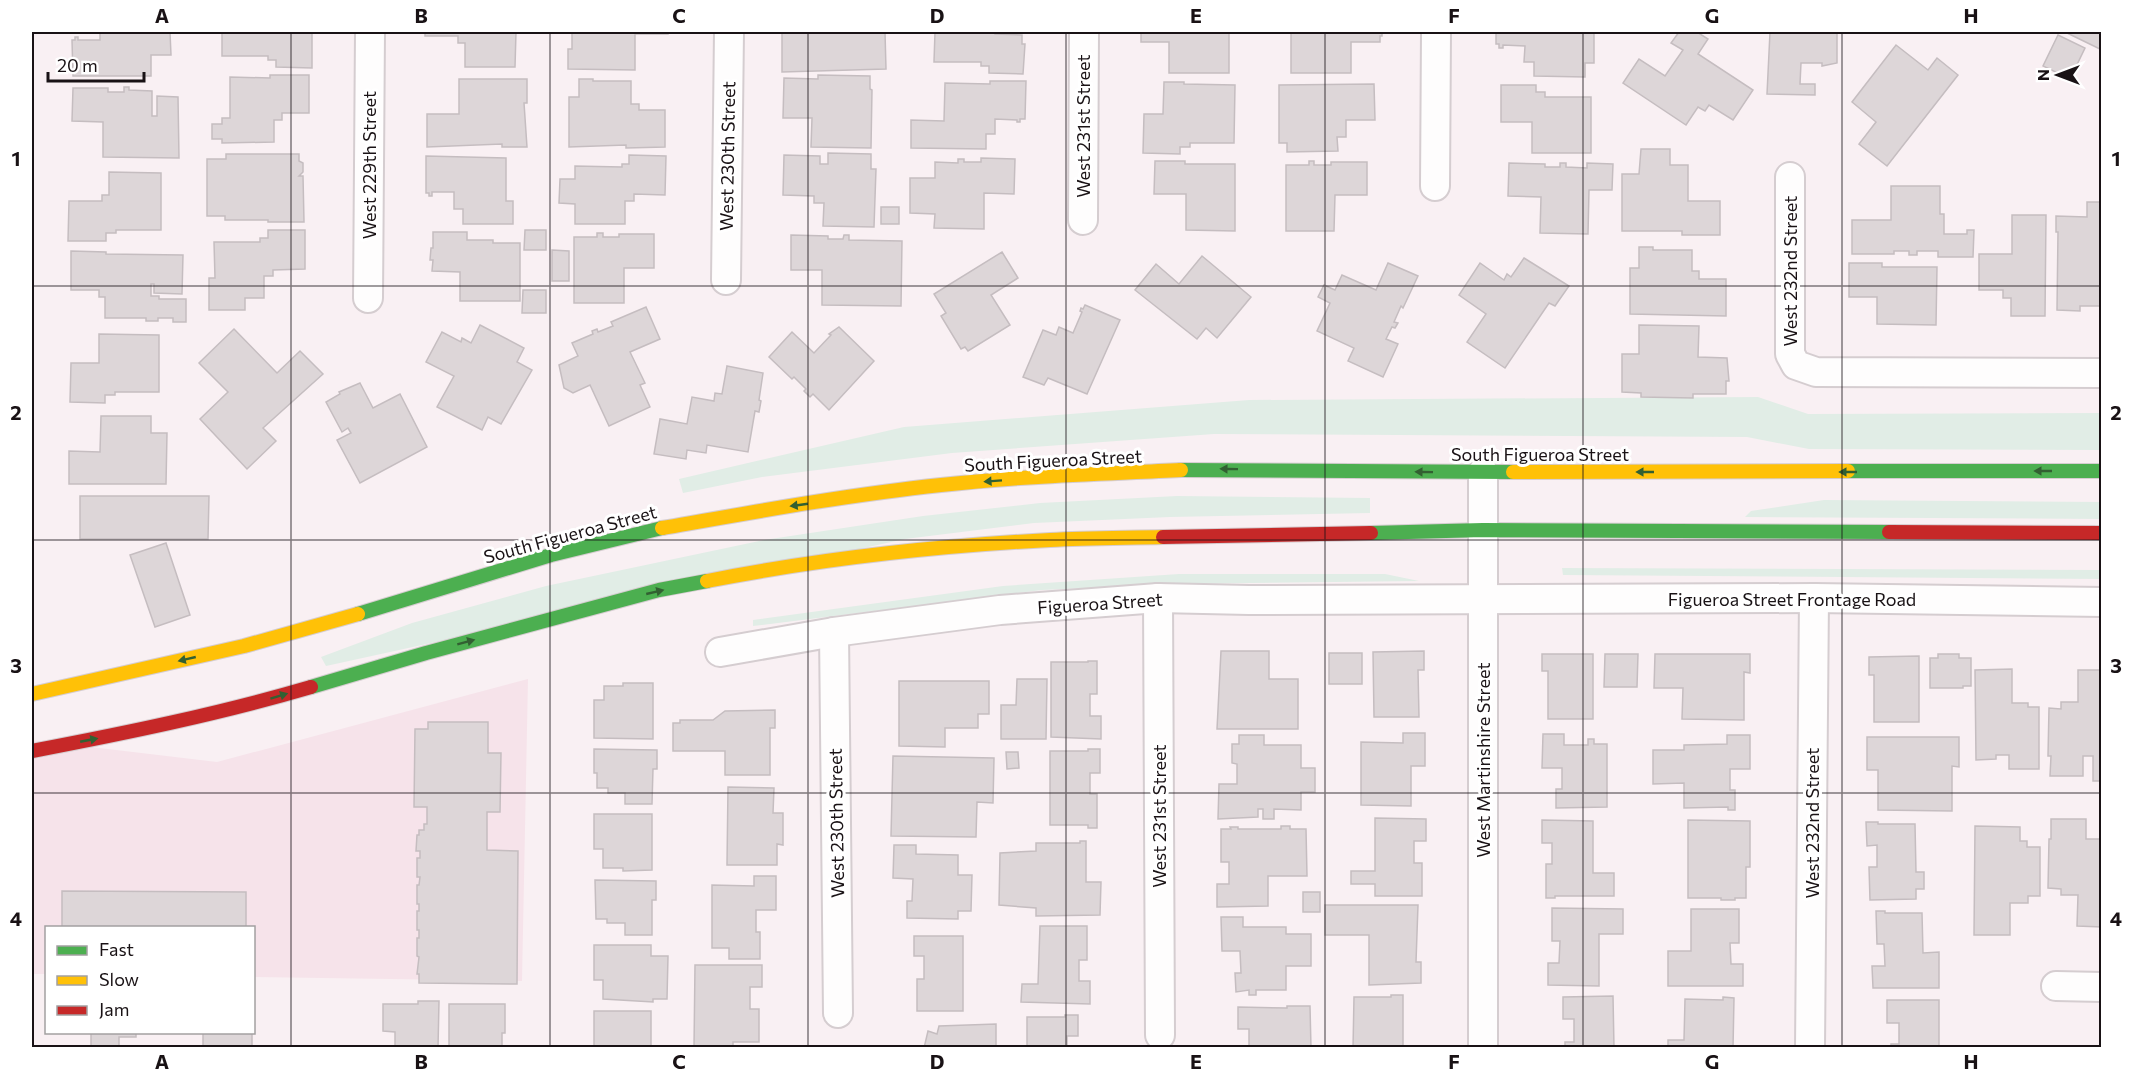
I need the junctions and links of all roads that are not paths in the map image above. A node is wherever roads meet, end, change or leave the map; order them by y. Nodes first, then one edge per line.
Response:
1 (370, 32) edge
2 (729, 32) edge
3 (1084, 32) edge
4 (1436, 32) edge
5 (1790, 177) dead end
6 (1435, 186) dead end
7 (1083, 220) dead end
8 (726, 280) dead end
9 (368, 298) dead end
10 (2102, 373) edge
11 (2102, 471) edge
12 (1483, 472) junction
13 (1483, 531) junction
14 (2102, 533) edge
15 (1158, 598) junction
16 (1814, 598) junction
17 (1483, 599) junction
18 (2102, 602) edge
19 (834, 633) junction
20 (720, 652) dead end
21 (32, 694) edge
22 (32, 751) edge
23 (2056, 986) dead end
24 (2102, 987) edge
25 (838, 1013) dead end
26 (1160, 1035) dead end
27 (1483, 1047) edge
28 (1810, 1047) edge

1 - 9 street, West 229th Street
2 - 8 street, West 230th Street
3 - 7 street, West 231st Street
4 - 6 street
5 - 10 street, West 232nd Street
11 -> 12 main road, South Figueroa Street
12 - 13 street, West Martinshire Street
12 -> 21 main road, South Figueroa Street
13 - 14 main road
13 - 17 street, West Martinshire Street
22 -> 13 main road
15 - 17 street, Figueroa Street
15 - 19 street, Figueroa Street
15 - 26 street, West 231st Street
16 - 17 street, Figueroa Street Frontage Road
16 - 18 street, Figueroa Street Frontage Road
16 - 28 street, West 232nd Street
17 - 27 street, West Martinshire Street
19 - 20 street, Figueroa Street
19 - 25 street, West 230th Street
23 - 24 street

